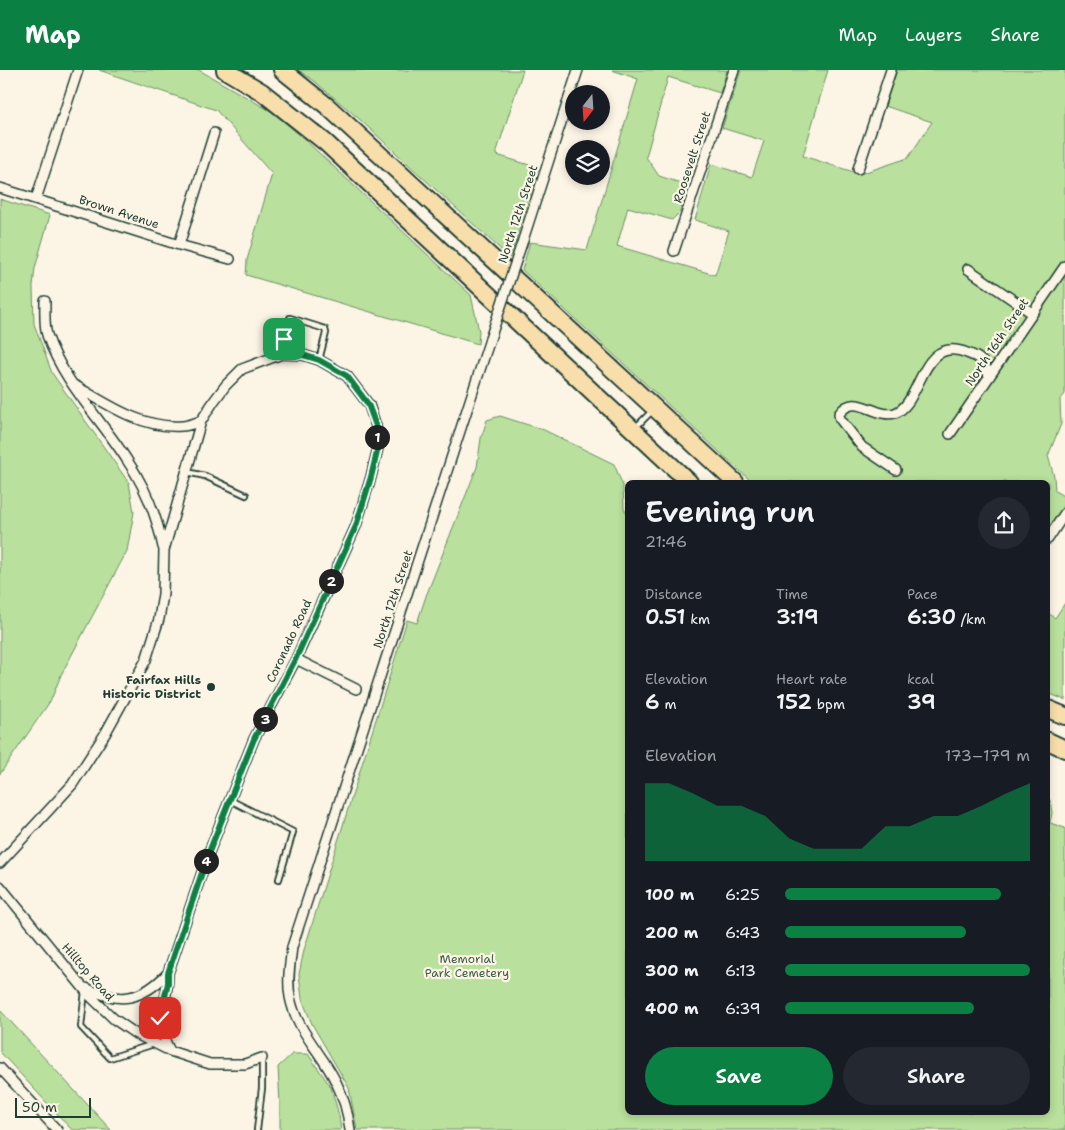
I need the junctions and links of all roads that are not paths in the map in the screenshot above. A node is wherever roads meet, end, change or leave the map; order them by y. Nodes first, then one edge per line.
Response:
1 (78, 70) edge
2 (225, 70) edge
3 (282, 70) edge
4 (578, 70) edge
5 (734, 70) edge
6 (890, 70) edge
7 (214, 133) dead end
8 (858, 169) dead end
9 (0, 188) edge
10 (36, 199) junction
11 (179, 245) junction
12 (674, 251) dead end
13 (230, 259) dead end
14 (1065, 266) edge
15 (968, 269) dead end
16 (45, 301) dead end
17 (1032, 312) junction
18 (282, 354) junction
19 (319, 360) junction
20 (989, 376) junction
21 (71, 382) junction
22 (655, 408) junction
23 (201, 421) junction
24 (633, 430) junction
25 (950, 434) dead end
26 (896, 470) dead end
27 (186, 472) junction
28 (687, 480) edge
29 (733, 480) edge
30 (246, 495) dead end
31 (1065, 513) edge
32 (1050, 536) edge
33 (164, 550) junction
34 (296, 658) junction
35 (356, 689) dead end
36 (1050, 710) edge
37 (1065, 716) edge
38 (1050, 742) edge
39 (1065, 749) edge
40 (230, 800) junction
41 (0, 863) edge
42 (279, 879) dead end
43 (0, 886) edge
44 (168, 973) junction
45 (84, 988) junction
46 (155, 1044) junction
47 (170, 1051) junction
48 (262, 1058) joint
49 (0, 1068) edge
50 (57, 1130) edge
51 (257, 1130) edge
52 (350, 1130) edge

1 - 10 street
2 - 24 highway
3 - 22 highway
4 - 52 street, North 12th Street, bridge
5 - 12 street, Roosevelt Street
6 - 8 street
7 - 11 street
9 - 10 street, Brown Avenue
10 - 11 street, Brown Avenue
11 - 13 street, Brown Avenue
14 - 17 street, North 16th Street
15 - 17 street
16 - 21 street
17 - 20 street, North 16th Street
18 - 19 street, Coronado Road
18 - 19 lane
18 - 23 street, Coronado Road
19 - 34 street, Coronado Road
20 - 25 street, North 16th Street
20 - 26 street
21 - 23 street
21 - 33 street
22 - 24 lane
22 - 29 highway
23 - 27 street, Coronado Road
24 - 28 highway
27 - 30 lane
27 - 33 street, Coronado Road
31 - 32 street
33 - 41 street
34 - 35 street
34 - 40 street, Coronado Road
36 - 37 highway
38 - 39 highway
40 - 42 lane
40 - 44 street, Coronado Road
43 - 45 street, Hilltop Road
44 - 45 street, Coronado Road
44 - 47 street, Coronado Road
45 - 46 street, Hilltop Road
45 - 46 lane
46 - 47 street, Hilltop Road
47 - 48 street, Hilltop Road
48 - 51 lane
49 - 50 street

